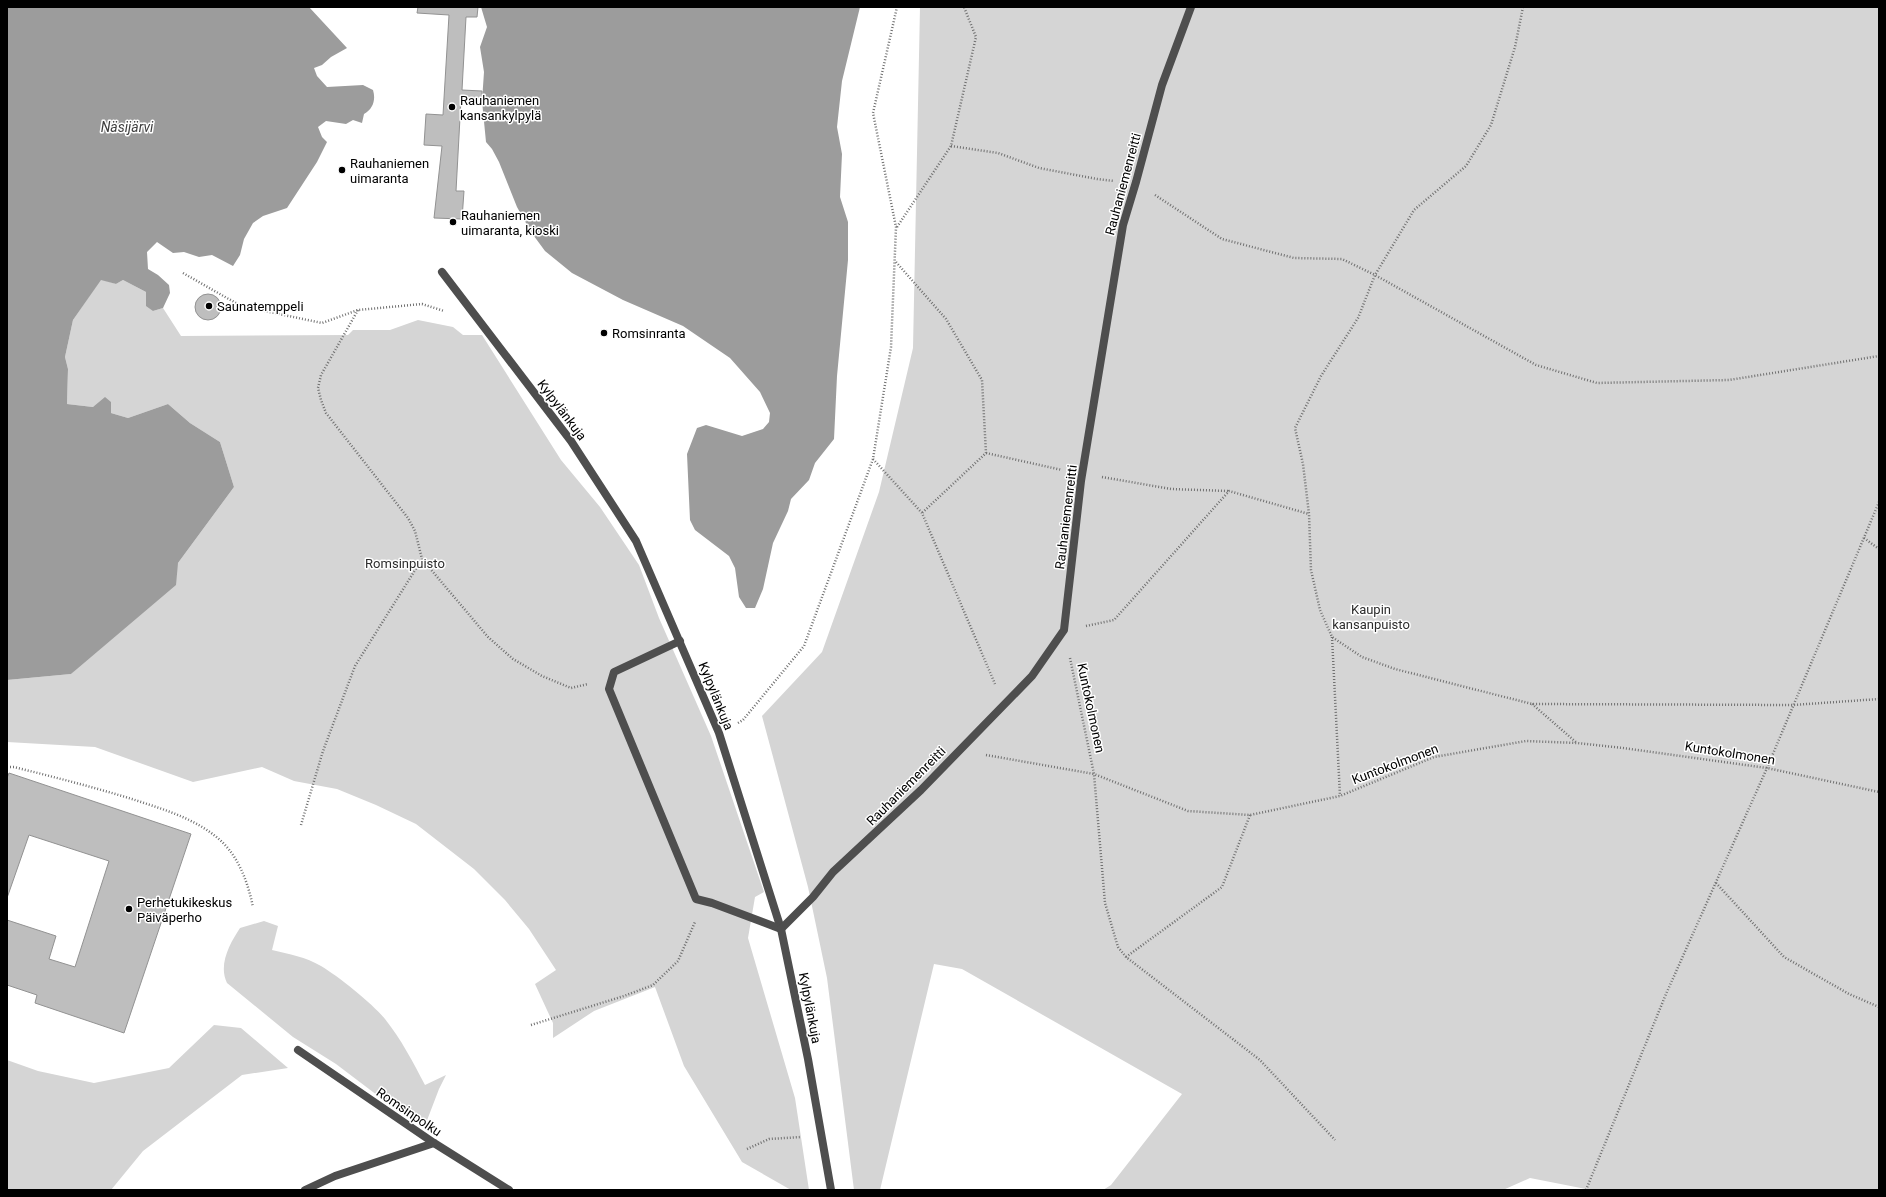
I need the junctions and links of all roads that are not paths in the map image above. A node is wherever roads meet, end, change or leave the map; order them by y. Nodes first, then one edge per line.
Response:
1 (1191, 7) edge
2 (442, 272) dead end
3 (680, 641) junction
4 (781, 928) junction
5 (298, 1050) dead end
6 (434, 1143) junction
7 (305, 1190) edge
8 (509, 1190) edge
9 (830, 1190) edge

1 - 4 street, Rauhaniemenreitti
2 - 3 street, Kylpylänkuja
3 - 4 street, Kylpylänkuja
3 - 4 street
4 - 9 street, Kylpylänkuja
5 - 6 street, Romsinpolku
6 - 7 street
6 - 8 street, Romsinpolku

